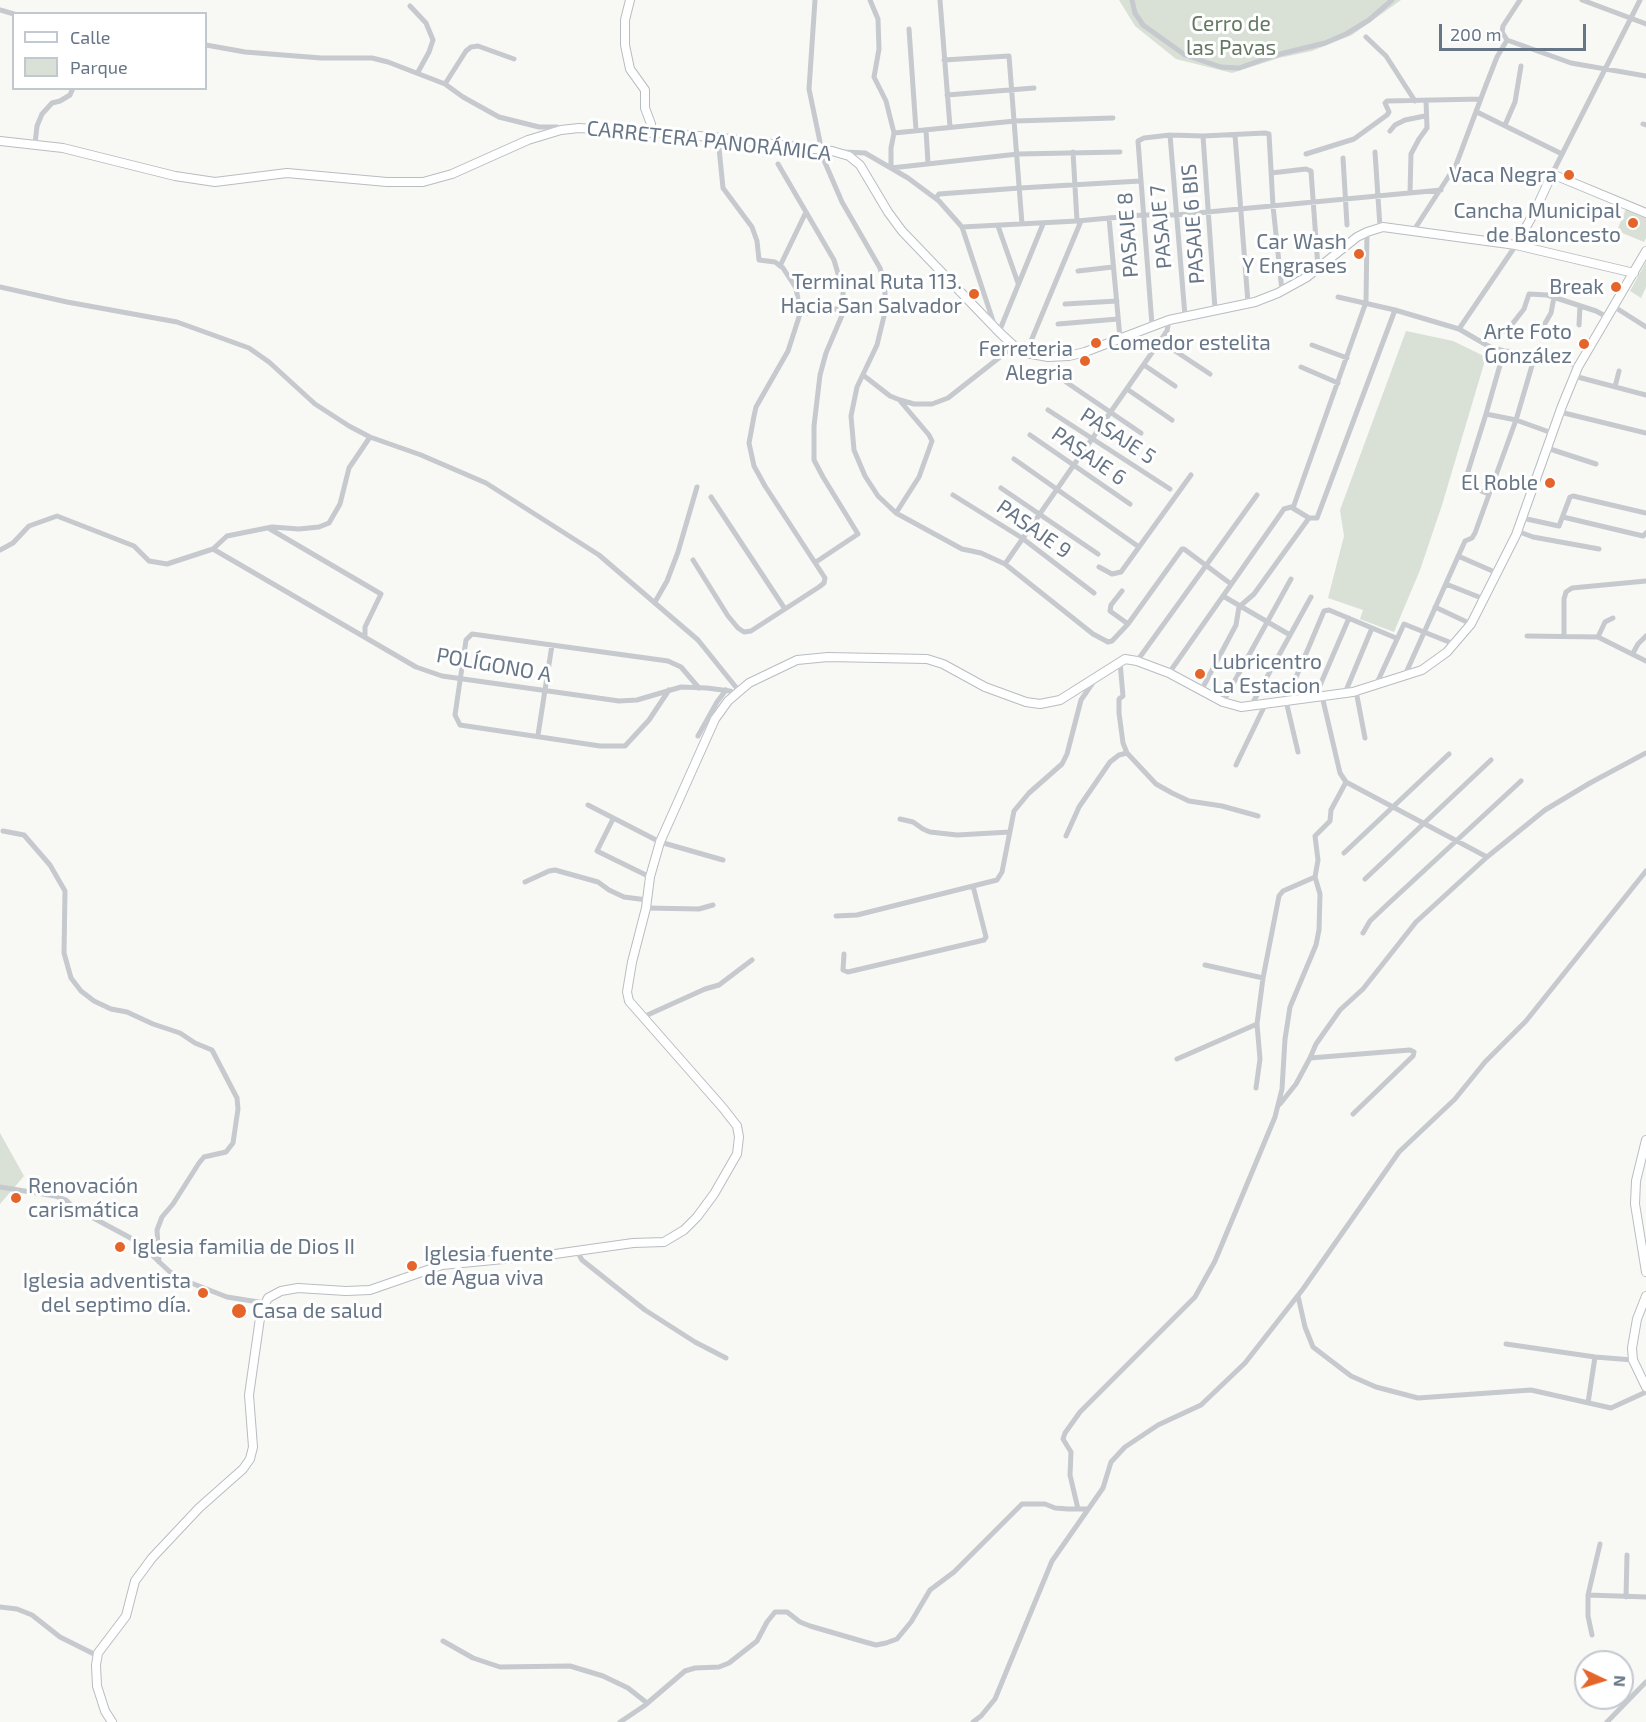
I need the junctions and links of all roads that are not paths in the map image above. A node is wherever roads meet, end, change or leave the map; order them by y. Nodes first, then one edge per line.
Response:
1 (630, 0) edge
2 (815, 0) edge
3 (870, 0) edge
4 (940, 0) edge
5 (1132, 0) edge
6 (1392, 0) edge
7 (1520, 0) edge
8 (1582, 0) edge
9 (1641, 0) edge
10 (410, 6) dead end
11 (1632, 19) junction
12 (1646, 24) edge
13 (909, 29) dead end
14 (1366, 37) dead end
15 (1507, 39) junction
16 (207, 45) edge
17 (514, 59) dead end
18 (944, 60) junction
19 (1521, 66) dead end
20 (1606, 69) junction
21 (418, 72) junction
22 (1646, 76) edge
23 (445, 84) junction
24 (1034, 88) dead end
25 (1011, 89) junction
26 (72, 90) edge
27 (947, 95) junction
28 (1481, 99) junction
29 (1426, 100) junction
30 (1415, 101) junction
31 (1477, 112) junction
32 (1425, 116) junction
33 (1113, 118) dead end
34 (1015, 121) junction
35 (1505, 125) junction
36 (950, 127) junction
37 (926, 129) junction
38 (561, 130) junction
39 (916, 130) junction
40 (1390, 131) dead end
41 (651, 132) junction
42 (894, 133) junction
43 (1170, 135) junction
44 (1235, 135) junction
45 (1203, 136) junction
46 (718, 138) junction
47 (0, 141) edge
48 (820, 142) dead end
49 (35, 144) junction
50 (832, 151) junction
51 (1073, 152) junction
52 (1120, 152) dead end
53 (1375, 152) dead end
54 (1017, 154) junction
55 (1306, 154) dead end
56 (1562, 154) junction
57 (824, 158) dead end
58 (1343, 158) dead end
59 (928, 163) junction
60 (778, 164) dead end
61 (891, 168) junction
62 (1271, 173) junction
63 (1552, 174) junction
64 (1140, 181) junction
65 (1075, 186) junction
66 (1020, 188) junction
67 (1441, 190) junction
68 (1410, 193) junction
69 (1377, 196) junction
70 (936, 198) junction
71 (1345, 199) junction
72 (1313, 202) junction
73 (1273, 206) junction
74 (1241, 209) junction
75 (806, 212) junction
76 (1209, 212) junction
77 (1646, 213) edge
78 (1142, 214) junction
79 (1176, 215) junction
80 (1108, 218) junction
81 (1079, 221) junction
82 (1022, 224) junction
83 (1043, 224) junction
84 (998, 225) junction
85 (1347, 225) dead end
86 (962, 227) junction
87 (1380, 227) junction
88 (1414, 230) junction
89 (1366, 232) junction
90 (1515, 245) junction
91 (1646, 251) edge
92 (780, 266) junction
93 (1113, 267) junction
94 (1318, 268) junction
95 (1078, 271) dead end
96 (1634, 273) junction
97 (1018, 284) junction
98 (0, 286) edge
99 (1282, 291) junction
100 (1338, 297) dead end
101 (1554, 297) junction
102 (1117, 301) junction
103 (1366, 302) junction
104 (1248, 303) junction
105 (1065, 304) dead end
106 (1580, 306) junction
107 (1613, 306) junction
108 (870, 308) dead end
109 (844, 309) junction
110 (1215, 309) junction
111 (1395, 310) junction
112 (799, 314) junction
113 (1185, 316) junction
114 (1607, 317) junction
115 (1118, 319) junction
116 (1169, 320) junction
117 (1058, 324) dead end
118 (1152, 325) junction
119 (1579, 325) dead end
120 (1646, 327) edge
121 (996, 329) junction
122 (1458, 329) junction
123 (1506, 332) dead end
124 (1540, 332) dead end
125 (1120, 338) junction
126 (1161, 341) junction
127 (1312, 345) dead end
128 (1014, 346) junction
129 (1504, 351) junction
130 (1026, 352) junction
131 (1536, 352) junction
132 (1347, 358) junction
133 (1144, 365) junction
134 (1301, 367) dead end
135 (1578, 367) junction
136 (1618, 371) dead end
137 (1210, 374) dead end
138 (863, 375) junction
139 (1574, 376) junction
140 (1066, 382) dead end
141 (1338, 382) junction
142 (1175, 386) dead end
143 (1616, 387) junction
144 (1127, 389) junction
145 (1646, 395) edge
146 (900, 400) junction
147 (1048, 410) dead end
148 (1111, 412) junction
149 (1560, 412) junction
150 (1486, 413) junction
151 (1172, 420) dead end
152 (1516, 420) junction
153 (1646, 432) edge
154 (1141, 433) dead end
155 (1552, 433) junction
156 (1030, 435) dead end
157 (370, 437) junction
158 (1092, 439) junction
159 (1547, 448) junction
160 (1014, 459) dead end
161 (1596, 464) dead end
162 (1074, 465) junction
163 (1191, 475) dead end
164 (698, 487) dead end
165 (1001, 488) dead end
166 (1058, 489) junction
167 (1170, 489) dead end
168 (1489, 494) junction
169 (953, 495) dead end
170 (1257, 495) dead end
171 (711, 497) dead end
172 (1130, 504) dead end
173 (1293, 508) junction
174 (896, 513) junction
175 (1646, 513) edge
176 (1040, 514) junction
177 (1563, 517) junction
178 (1309, 518) junction
179 (1522, 518) junction
180 (269, 528) junction
181 (1517, 531) junction
182 (1646, 533) edge
183 (1022, 538) junction
184 (1139, 547) junction
185 (213, 549) junction
186 (1599, 549) dead end
187 (0, 550) edge
188 (1098, 554) dead end
189 (1458, 556) junction
190 (693, 560) dead end
191 (816, 562) junction
192 (1005, 564) junction
193 (1206, 564) junction
194 (1099, 567) dead end
195 (1497, 573) junction
196 (1291, 579) dead end
197 (1646, 581) edge
198 (1231, 584) junction
199 (1446, 585) junction
200 (1122, 591) dead end
201 (1094, 593) dead end
202 (1223, 596) junction
203 (1311, 597) dead end
204 (1484, 599) junction
205 (655, 602) junction
206 (1239, 606) junction
207 (1435, 607) junction
208 (785, 609) junction
209 (1349, 618) junction
210 (1613, 618) dead end
211 (1267, 622) junction
212 (1128, 624) junction
213 (1471, 624) junction
214 (1372, 628) junction
215 (1425, 631) junction
216 (1290, 635) junction
217 (1527, 636) dead end
218 (1564, 636) junction
219 (1646, 636) edge
220 (365, 637) junction
221 (1598, 637) junction
222 (1396, 638) junction
223 (1454, 644) junction
224 (552, 645) junction
225 (1633, 653) junction
226 (1137, 661) junction
227 (1646, 661) edge
228 (1120, 662) junction
229 (1169, 672) junction
230 (1405, 676) junction
231 (1096, 677) junction
232 (461, 679) junction
233 (1376, 685) junction
234 (699, 688) junction
235 (1202, 689) junction
236 (669, 690) junction
237 (726, 690) junction
238 (543, 691) junction
239 (1356, 691) junction
240 (737, 692) junction
241 (1345, 693) junction
242 (1318, 697) junction
243 (1286, 701) junction
244 (1223, 702) junction
245 (1265, 705) junction
246 (1251, 707) junction
247 (537, 735) junction
248 (698, 736) dead end
249 (1365, 738) dead end
250 (1298, 752) dead end
251 (1127, 753) junction
252 (1646, 753) edge
253 (1449, 754) dead end
254 (1491, 760) dead end
255 (1236, 765) dead end
256 (1521, 781) dead end
257 (1346, 782) junction
258 (588, 805) dead end
259 (1392, 808) junction
260 (1258, 816) dead end
261 (613, 819) junction
262 (900, 819) dead end
263 (1423, 824) junction
264 (3, 831) dead end
265 (1010, 832) junction
266 (1066, 836) dead end
267 (1456, 841) junction
268 (660, 842) junction
269 (1344, 853) dead end
270 (1487, 857) junction
271 (723, 860) dead end
272 (1646, 871) edge
273 (1315, 876) junction
274 (650, 878) junction
275 (1365, 879) dead end
276 (525, 882) dead end
277 (973, 886) junction
278 (646, 904) junction
279 (713, 905) dead end
280 (836, 916) dead end
281 (1363, 933) dead end
282 (844, 954) dead end
283 (752, 960) dead end
284 (1205, 965) dead end
285 (1263, 978) junction
286 (643, 1017) junction
287 (1257, 1024) junction
288 (1310, 1058) junction
289 (1177, 1059) dead end
290 (1256, 1088) dead end
291 (1278, 1106) junction
292 (1353, 1114) dead end
293 (1646, 1140) edge
294 (0, 1187) edge
295 (577, 1251) junction
296 (159, 1262) junction
297 (1646, 1272) edge
298 (1298, 1296) junction
299 (1646, 1296) edge
300 (265, 1303) junction
301 (1506, 1344) dead end
302 (1595, 1357) junction
303 (726, 1358) dead end
304 (1633, 1360) junction
305 (1643, 1373) edge
306 (1646, 1387) edge
307 (1646, 1392) edge
308 (1588, 1403) junction
309 (1078, 1509) junction
310 (1088, 1509) junction
311 (1600, 1544) dead end
312 (1627, 1555) dead end
313 (1588, 1595) junction
314 (1626, 1597) junction
315 (1646, 1597) edge
316 (0, 1607) edge
317 (1592, 1635) dead end
318 (442, 1641) dead end
319 (98, 1656) junction
320 (1646, 1682) edge
321 (647, 1703) junction
322 (112, 1722) edge
323 (620, 1722) edge
324 (973, 1722) edge
325 (1608, 1722) edge

1 - 41 street
2 - 48 street
3 - 42 street
4 - 18 street
5 - 6 street
7 - 15 street
8 - 11 street
9 - 11 street
10 - 21 street
11 - 12 street
11 - 20 street
13 - 39 street
14 - 30 street
15 - 20 street
15 - 28 street
16 - 21 street
17 - 23 street
18 - 25 street
18 - 27 street
19 - 35 street
20 - 22 street
20 - 56 street
21 - 23 street
23 - 38 street
24 - 25 street
25 - 27 street
25 - 34 street
26 - 49 street
27 - 36 street
28 - 29 street
28 - 31 street
29 - 30 street
29 - 32 street
30 - 55 street
31 - 35 street
31 - 67 street
32 - 40 street
32 - 68 street
33 - 34 street
34 - 36 street
34 - 54 street
35 - 56 street
36 - 37 street
37 - 39 street
37 - 59 street
38 - 41 street, CARRETERA PANORÁMICA
38 - 49 street, CARRETERA PANORÁMICA
39 - 42 street
41 - 46 street, CARRETERA PANORÁMICA
42 - 61 street
43 - 45 street
43 - 64 street, PASAJE 8
43 - 79 street, PASAJE 7
44 - 45 street
44 - 62 street
44 - 74 street
45 - 76 street, PASAJE 6 BIS
46 - 50 street, CARRETERA PANORÁMICA
46 - 92 street
47 - 49 street, CARRETERA PANORÁMICA
50 - 61 street
50 - 121 street, CARRETERA PANORÁMICA
51 - 52 street
51 - 54 street
51 - 65 street
53 - 69 street
54 - 59 street
54 - 66 street
56 - 63 street
57 - 138 street
58 - 71 street
59 - 61 street
60 - 75 street
61 - 70 street
62 - 72 street
62 - 73 street
63 - 77 street
63 - 90 street
64 - 65 street
64 - 78 street, PASAJE 8
65 - 66 street
65 - 81 street
66 - 70 street
66 - 82 street
67 - 68 street
67 - 88 street
68 - 69 street
69 - 71 street
69 - 87 street
70 - 86 street
71 - 72 street
71 - 85 street
72 - 73 street
72 - 94 street
73 - 74 street
73 - 99 street
74 - 76 street
74 - 104 street
75 - 92 street
75 - 109 street
76 - 79 street
76 - 110 street, PASAJE 6 BIS
78 - 79 street
78 - 80 street
78 - 118 street, PASAJE 8
79 - 113 street, PASAJE 7
80 - 81 street
80 - 93 street
81 - 83 street
81 - 130 street
82 - 83 street
82 - 84 street
83 - 97 street
84 - 86 street
84 - 97 street
86 - 121 street
87 - 88 street
87 - 89 street, CARRETERA PANORÁMICA
88 - 90 street
89 - 94 street, CARRETERA PANORÁMICA
89 - 103 street
90 - 96 street
90 - 122 street
91 - 96 street
92 - 112 street
93 - 95 street
93 - 102 street
94 - 99 street, CARRETERA PANORÁMICA
96 - 107 street
97 - 121 street
98 - 157 street
99 - 104 street, CARRETERA PANORÁMICA
100 - 103 street
101 - 106 street
101 - 123 street
101 - 124 street
102 - 105 street
102 - 115 street
103 - 111 street
103 - 132 street
104 - 110 street, CARRETERA PANORÁMICA
106 - 114 street
106 - 119 street
107 - 114 street
107 - 120 street
108 - 109 street
109 - 112 street
109 - 191 street
110 - 113 street, CARRETERA PANORÁMICA
111 - 122 street
111 - 178 street
112 - 191 street
113 - 116 street, CARRETERA PANORÁMICA
114 - 135 street
115 - 117 street
115 - 125 street
116 - 118 street, CARRETERA PANORÁMICA
116 - 126 street
118 - 125 street, CARRETERA PANORÁMICA
121 - 128 street, CARRETERA PANORÁMICA
122 - 129 street
125 - 130 street, CARRETERA PANORÁMICA
126 - 133 street
126 - 137 street
127 - 132 street
128 - 130 street, CARRETERA PANORÁMICA
128 - 146 street
129 - 131 street
129 - 150 street
131 - 135 street
131 - 152 street
132 - 141 street
133 - 142 street
133 - 144 street
134 - 141 street
135 - 139 street
136 - 143 street
138 - 146 street
138 - 174 street
139 - 143 street
139 - 149 street
140 - 148 street
141 - 173 street
143 - 145 street
144 - 148 street
144 - 151 street
146 - 174 street
147 - 158 street, PASAJE 5
148 - 154 street
148 - 158 street
149 - 153 street
149 - 155 street
150 - 152 street
150 - 168 street
152 - 155 street
152 - 168 street
155 - 159 street
156 - 162 street, PASAJE 6
157 - 180 street
157 - 205 street
158 - 162 street
158 - 167 street, PASAJE 5
159 - 161 street
159 - 179 street
160 - 166 street
162 - 166 street
162 - 172 street, PASAJE 6
163 - 184 street
164 - 205 street
165 - 176 street
166 - 176 street
166 - 184 street
168 - 189 street
169 - 183 street, PASAJE 9
170 - 193 street
171 - 208 street
173 - 178 street
173 - 198 street
174 - 192 street
175 - 177 street
176 - 183 street
176 - 188 street
177 - 179 street
177 - 182 street
178 - 206 street
179 - 181 street
180 - 185 street
180 - 220 street
181 - 186 street
181 - 195 street
183 - 192 street
183 - 201 street, PASAJE 9
184 - 194 street
185 - 187 street
185 - 220 street, POLÍGONO A
189 - 195 street
189 - 199 street
190 - 208 street
191 - 208 street
192 - 212 street
193 - 198 street
193 - 212 street
193 - 226 street
195 - 204 street
196 - 211 street
197 - 218 street
198 - 202 street
199 - 204 street
199 - 207 street
200 - 212 street
202 - 206 street
202 - 229 street
203 - 216 street
204 - 213 street
205 - 240 street
206 - 211 street
206 - 235 street
207 - 213 street
207 - 215 street
209 - 214 street
209 - 242 street
209 - 243 street
210 - 221 street
211 - 216 street
211 - 244 street
213 - 223 street
214 - 222 street
214 - 241 street
215 - 222 street
215 - 223 street
215 - 230 street
216 - 246 street
217 - 218 street
218 - 221 street
219 - 225 street
220 - 232 street, POLÍGONO A
221 - 225 street
222 - 233 street
223 - 230 street
224 - 232 street
224 - 234 street
224 - 238 street
225 - 227 street
226 - 228 street
226 - 229 street
228 - 231 street
228 - 251 street
229 - 235 street
230 - 233 street
231 - 240 street
231 - 265 street
232 - 238 street, POLÍGONO A
232 - 247 street
233 - 239 street
234 - 236 street, POLÍGONO A
234 - 237 street, POLÍGONO A
235 - 244 street
236 - 238 street, POLÍGONO A
236 - 247 street
237 - 240 street, POLÍGONO A
237 - 248 street
238 - 247 street
239 - 241 street
239 - 249 street
240 - 268 street
241 - 242 street
242 - 243 street
242 - 257 street
243 - 245 street
243 - 250 street
244 - 246 street
245 - 246 street
245 - 255 street
251 - 260 street
251 - 266 street
252 - 270 street
253 - 259 street
254 - 263 street
256 - 267 street
257 - 259 street
257 - 273 street
258 - 261 street
259 - 263 street
259 - 269 street
261 - 268 street
261 - 274 street
262 - 265 street
263 - 267 street
263 - 275 street
264 - 296 street
265 - 277 street
267 - 270 street
267 - 281 street
268 - 271 street
268 - 274 street
270 - 288 street
272 - 298 street
273 - 285 street
273 - 291 street
274 - 278 street
276 - 278 street
277 - 280 street
277 - 282 street
278 - 279 street
278 - 286 street
283 - 286 street
284 - 285 street
285 - 287 street
286 - 295 street
287 - 289 street
287 - 290 street
288 - 291 street
288 - 292 street
291 - 309 street
293 - 297 street
294 - 296 street
295 - 300 street
295 - 303 street
296 - 300 street
298 - 308 street
298 - 310 street
299 - 304 street
300 - 319 street
301 - 302 street
302 - 304 street
302 - 308 street
304 - 305 street
305 - 306 street
307 - 308 street
309 - 310 street
309 - 321 street
310 - 324 street
311 - 313 street
312 - 314 street
313 - 314 street
313 - 317 street
314 - 315 street
316 - 319 street
318 - 321 street
319 - 322 street
320 - 325 street
321 - 323 street

